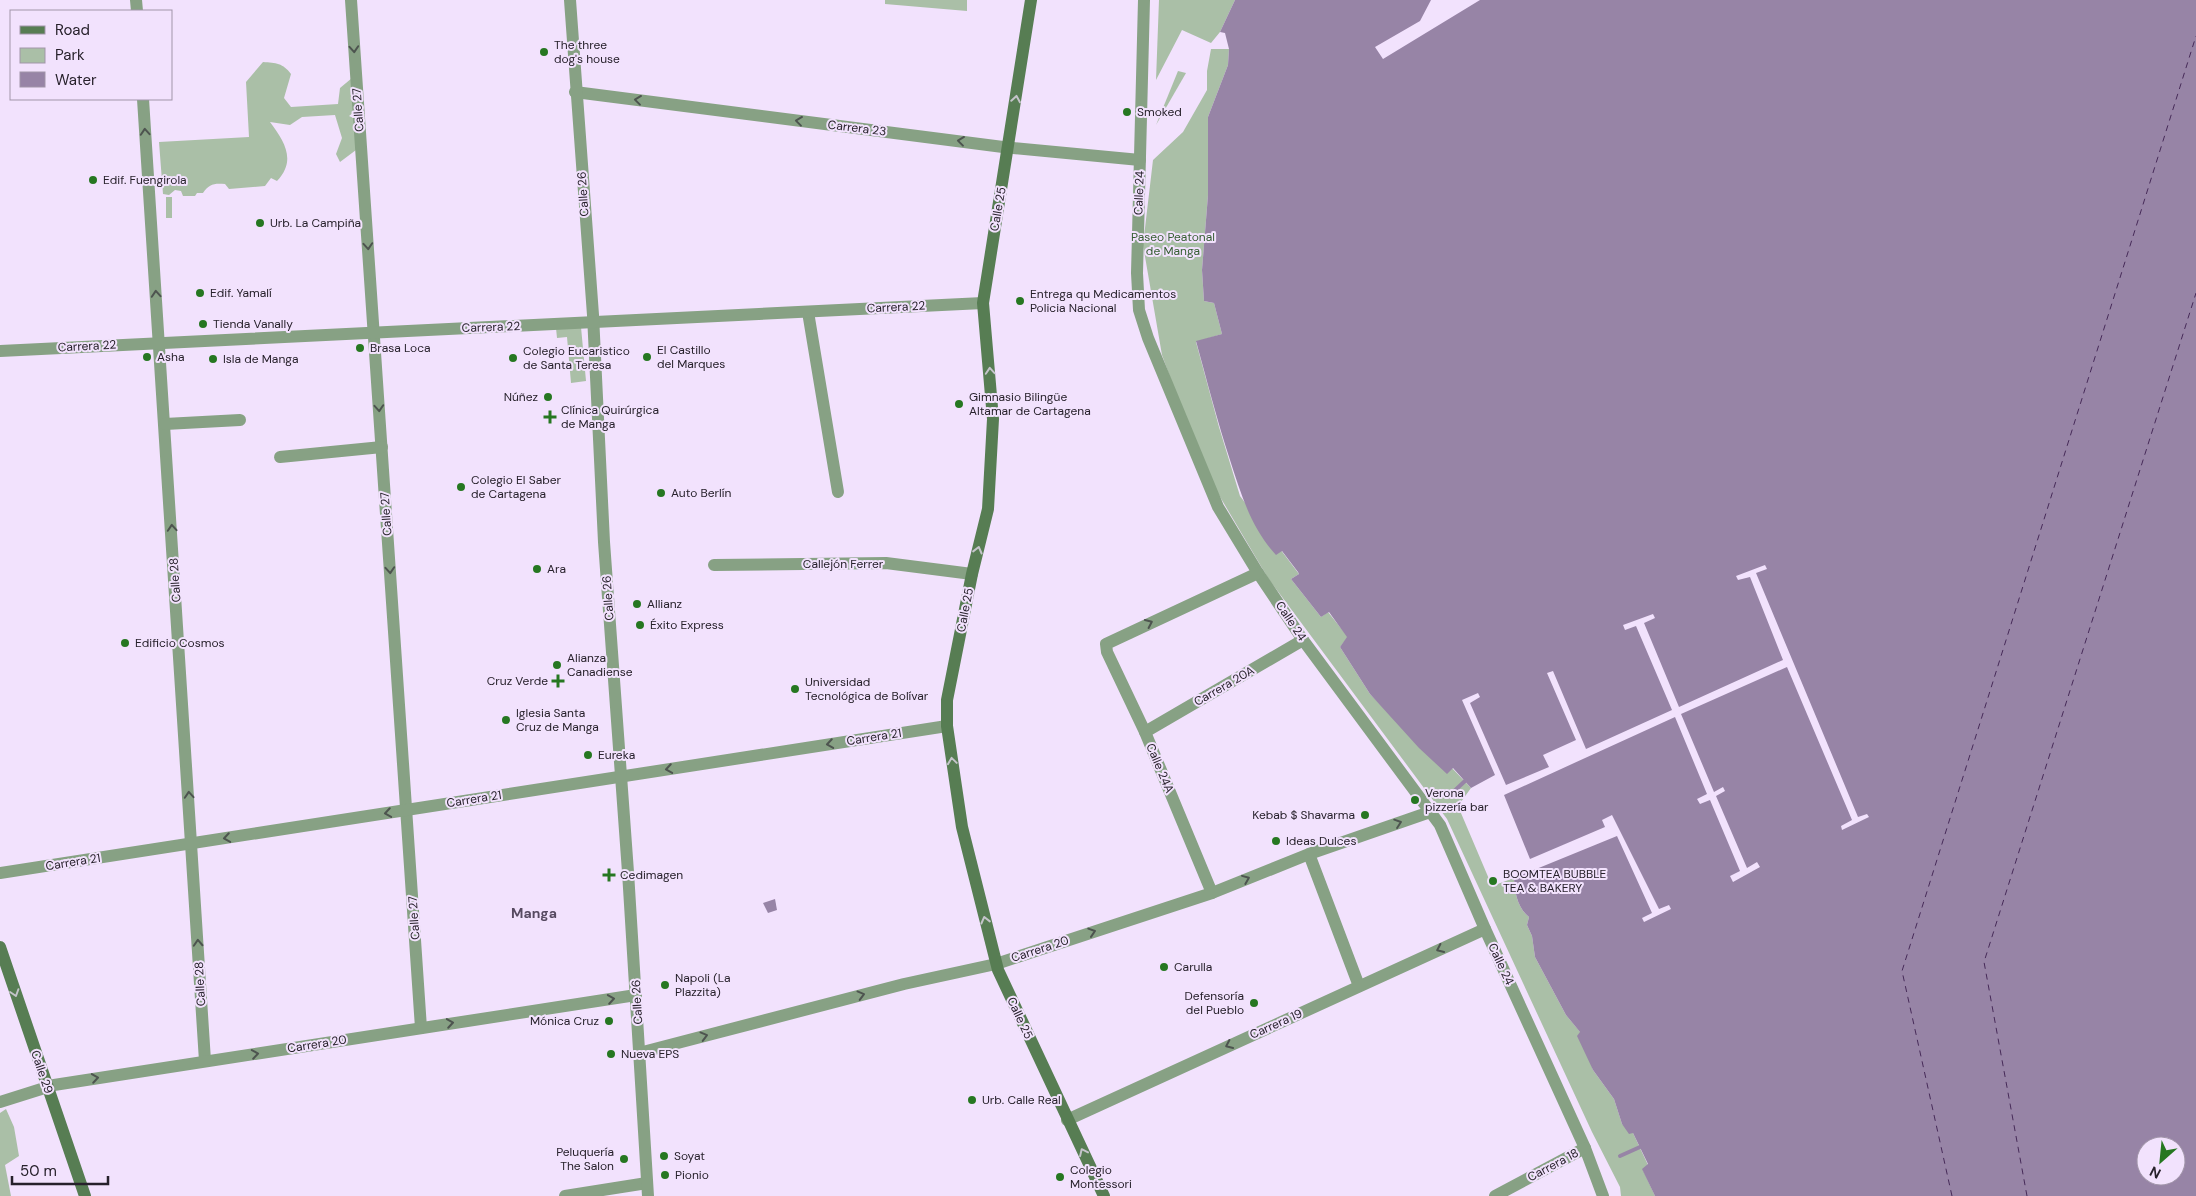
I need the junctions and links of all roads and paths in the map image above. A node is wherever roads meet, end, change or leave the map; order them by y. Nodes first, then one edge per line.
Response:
1 (351, 0) edge
2 (570, 0) edge
3 (1031, 0) edge
4 (1144, 0) edge
5 (575, 92) junction
6 (143, 100) edge
7 (1009, 147) junction
8 (1140, 160) junction
9 (983, 303) junction
10 (808, 312) junction
11 (593, 323) junction
12 (374, 332) junction
13 (160, 342) junction
14 (0, 351) edge
15 (240, 420) dead end
16 (165, 424) junction
17 (382, 447) junction
18 (280, 457) dead end
19 (838, 492) dead end
20 (714, 565) dead end
21 (1258, 573) junction
22 (972, 574) junction
23 (1303, 640) junction
24 (947, 726) junction
25 (1145, 732) junction
26 (621, 777) junction
27 (406, 810) junction
28 (1430, 812) junction
29 (192, 843) junction
30 (1309, 854) junction
31 (0, 873) edge
32 (1212, 893) junction
33 (1485, 928) junction
34 (0, 947) edge
35 (996, 964) junction
36 (1359, 986) junction
37 (636, 995) junction
38 (422, 1028) junction
39 (639, 1053) junction
40 (205, 1061) junction
41 (46, 1086) junction
42 (0, 1102) edge
43 (1067, 1120) junction
44 (1585, 1148) junction
45 (646, 1183) junction
46 (85, 1196) edge
47 (565, 1196) edge
48 (648, 1196) edge
49 (1104, 1196) edge
50 (1496, 1196) edge
51 (1602, 1196) edge

1 -> 12 street, Calle 27
2 - 5 street, Calle 26
7 -> 3 main road, Calle 25
4 - 8 street, Calle 24
7 -> 5 street, Carrera 23
5 - 11 street, Calle 26
13 -> 6 street, Calle 28
7 - 8 street, Carrera 23
7 - 9 main road, Calle 25
8 - 21 street, Calle 24
9 - 10 street, Carrera 22
22 -> 9 main road, Calle 25
10 - 11 street, Carrera 22
10 - 19 street
11 - 12 street, Carrera 22
11 - 26 street, Calle 26
12 - 13 street, Carrera 22
12 -> 17 street, Calle 27
13 - 14 street, Carrera 22
13 - 16 street, Calle 28
15 - 16 street
29 -> 16 street, Calle 28
17 - 18 street
17 -> 27 street, Calle 27
20 - 22 street, Callejón Ferrer
21 - 23 street, Calle 24
25 -> 21 street, Calle 24A
22 - 24 main road, Calle 25
23 - 25 street, Carrera 20A
23 - 28 street, Calle 24
24 -> 26 street, Carrera 21
35 -> 24 main road, Calle 25
25 - 32 street, Calle 24A
26 - 27 street, Carrera 21
26 - 37 street, Calle 26
27 -> 29 street, Carrera 21
27 - 38 street, Calle 27
30 -> 28 street, Carrera 20
28 - 33 street, Calle 24
29 - 31 street, Carrera 21
40 -> 29 street, Calle 28
32 -> 30 street, Carrera 20
30 - 36 street
35 -> 32 street, Carrera 20
33 -> 36 street, Carrera 19
33 - 44 street, Calle 24
34 -> 41 main road, Calle 29
39 -> 35 street, Carrera 20
35 - 43 main road, Calle 25
36 -> 43 street, Carrera 19
38 -> 37 street, Carrera 20
37 - 39 street, Calle 26
40 -> 38 street, Carrera 20
39 - 45 street, Calle 26
41 -> 40 street, Carrera 20
41 - 42 street, Carrera 20
41 - 46 main road, Calle 29
49 -> 43 main road, Calle 25
44 - 50 street, Carrera 18
44 - 51 street, Calle 24
45 - 47 street
45 - 48 street, Calle 26

